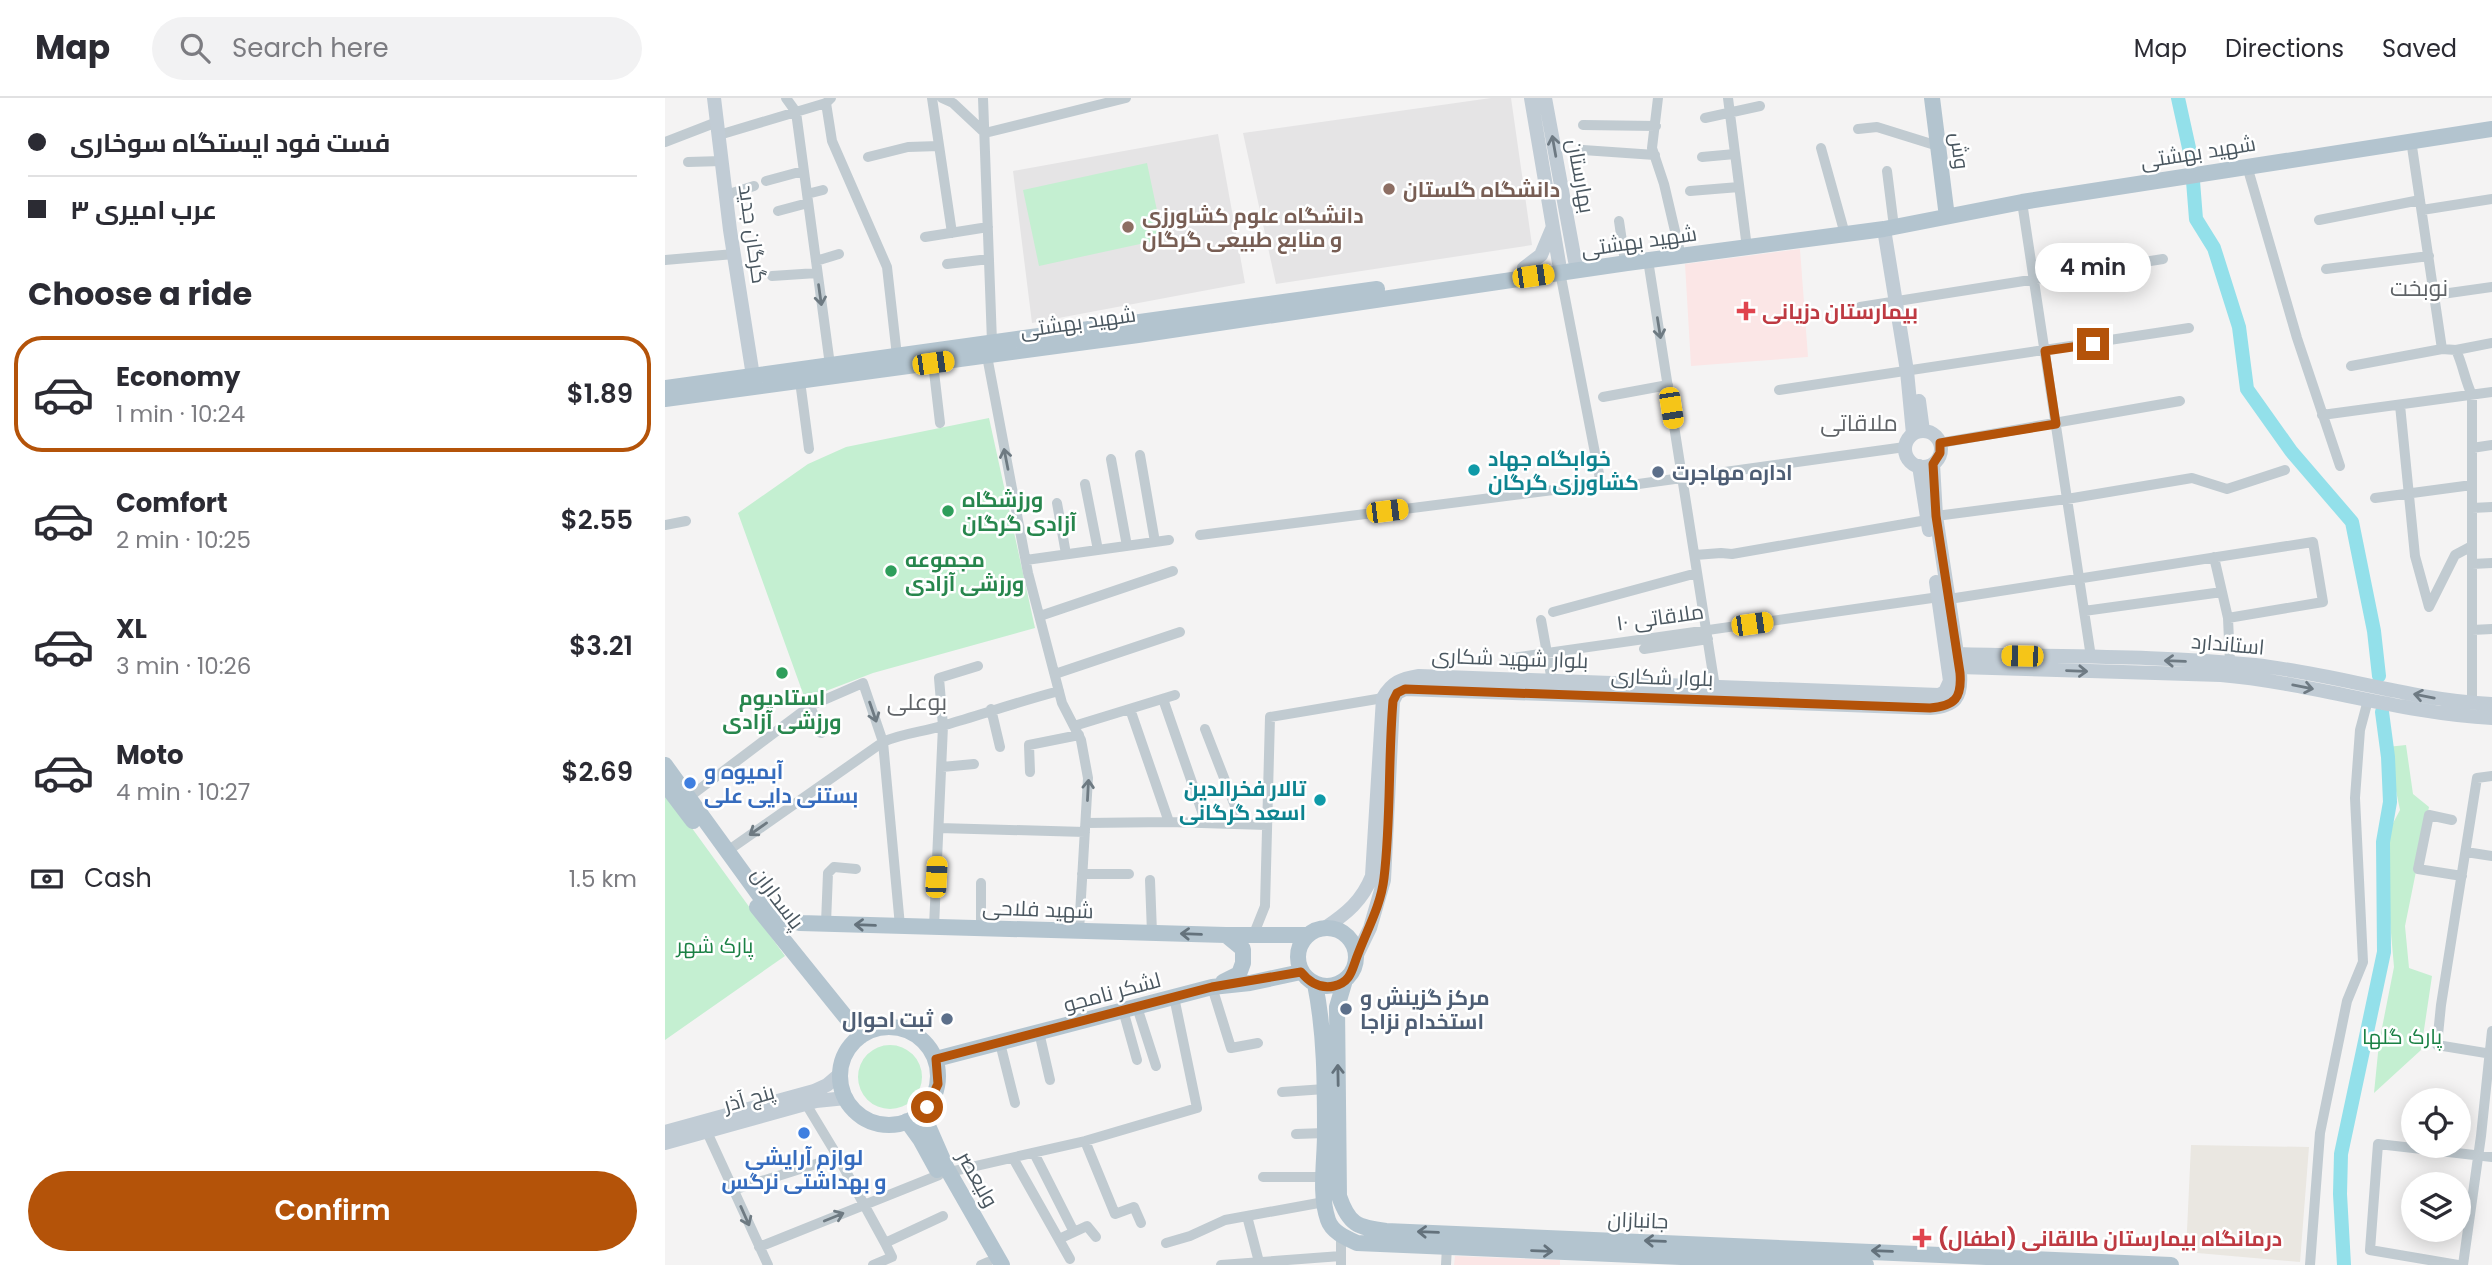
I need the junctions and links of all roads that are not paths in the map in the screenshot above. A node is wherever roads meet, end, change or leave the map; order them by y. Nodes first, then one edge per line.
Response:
1 (714, 98) edge
2 (786, 98) edge
3 (932, 98) edge
4 (942, 98) edge
5 (983, 98) edge
6 (1126, 98) edge
7 (1531, 98) edge
8 (1545, 98) edge
9 (1658, 98) edge
10 (1728, 98) edge
11 (1932, 98) edge
12 (829, 100) edge
13 (813, 102) edge
14 (1760, 106) dead end
15 (796, 112) junction
16 (1730, 112) junction
17 (1705, 118) dead end
18 (2492, 119) edge
19 (1583, 125) dead end
20 (1656, 126) junction
21 (718, 129) junction
22 (1858, 129) dead end
23 (2492, 129) edge
24 (985, 133) junction
25 (2411, 140) junction
26 (665, 142) edge
27 (939, 146) junction
28 (1938, 146) junction
29 (1821, 148) dead end
30 (1583, 150) dead end
31 (1735, 154) junction
32 (1655, 155) junction
33 (868, 157) dead end
34 (1702, 157) dead end
35 (722, 161) junction
36 (688, 162) dead end
37 (2247, 166) junction
38 (803, 171) junction
39 (1887, 171) dead end
40 (766, 181) dead end
41 (754, 186) dead end
42 (1739, 187) junction
43 (823, 190) dead end
44 (1690, 191) dead end
45 (726, 195) junction
46 (807, 199) junction
47 (2492, 199) edge
48 (2022, 202) junction
49 (2421, 205) junction
50 (1946, 209) junction
51 (778, 211) dead end
52 (2319, 220) dead end
53 (1619, 221) dead end
54 (1888, 223) junction
55 (988, 227) junction
56 (1552, 227) junction
57 (1843, 227) junction
58 (952, 233) junction
59 (925, 237) dead end
60 (1746, 240) junction
61 (1679, 248) junction
62 (734, 254) junction
63 (839, 254) dead end
64 (1624, 255) junction
65 (2429, 256) junction
66 (666, 257) edge
67 (989, 259) junction
68 (2163, 259) dead end
69 (1648, 260) junction
70 (815, 261) junction
71 (947, 264) dead end
72 (1568, 267) junction
73 (1524, 268) junction
74 (2326, 270) dead end
75 (817, 273) junction
76 (772, 276) dead end
77 (2034, 280) junction
78 (2492, 287) edge
79 (2435, 295) junction
80 (1899, 300) junction
81 (1860, 307) dead end
82 (1174, 323) junction
83 (2189, 328) dead end
84 (2492, 343) edge
85 (989, 349) junction
86 (2442, 349) junction
87 (2456, 350) junction
88 (2045, 351) junction
89 (897, 356) junction
90 (933, 363) junction
91 (829, 365) junction
92 (2351, 366) dead end
93 (1911, 370) junction
94 (753, 376) junction
95 (800, 381) junction
96 (1668, 385) junction
97 (1779, 390) dead end
98 (2492, 392) edge
99 (671, 393) edge
100 (2472, 395) junction
101 (1603, 397) dead end
102 (2180, 401) dead end
103 (2400, 405) junction
104 (2322, 415) junction
105 (940, 422) dead end
106 (2056, 424) junction
107 (1918, 432) junction
108 (1940, 443) junction
109 (2492, 445) edge
110 (1905, 447) junction
111 (2472, 448) junction
112 (809, 449) dead end
113 (1140, 455) dead end
114 (1111, 459) dead end
115 (1926, 465) junction
116 (2340, 466) dead end
117 (2285, 470) dead end
118 (1682, 476) junction
119 (1085, 484) dead end
120 (2472, 485) junction
121 (1624, 486) dead end
122 (2409, 494) junction
123 (2375, 498) dead end
124 (2067, 499) junction
125 (1057, 503) dead end
126 (2492, 507) edge
127 (2472, 508) junction
128 (1931, 518) junction
129 (686, 521) dead end
130 (665, 525) edge
131 (1199, 535) dead end
132 (1169, 540) dead end
133 (1155, 542) junction
134 (2472, 545) junction
135 (1127, 546) junction
136 (1098, 550) junction
137 (1066, 554) junction
138 (1695, 555) junction
139 (2214, 556) junction
140 (1026, 560) junction
141 (2492, 563) edge
142 (2472, 564) junction
143 (1173, 571) dead end
144 (1697, 573) junction
145 (2078, 579) junction
146 (2222, 592) junction
147 (1944, 598) junction
148 (2084, 611) junction
149 (1553, 612) dead end
150 (1039, 616) junction
151 (2228, 618) junction
152 (1541, 620) dead end
153 (2492, 629) edge
154 (2472, 630) junction
155 (1179, 632) dead end
156 (1707, 636) junction
157 (1644, 649) dead end
158 (2091, 657) junction
159 (1955, 661) junction
160 (1976, 661) junction
161 (2230, 663) junction
162 (978, 666) dead end
163 (1055, 674) junction
164 (1552, 681) junction
165 (1716, 687) junction
166 (1569, 688) junction
167 (1059, 691) junction
168 (1175, 695) dead end
169 (1383, 698) junction
170 (1163, 699) junction
171 (2368, 700) junction
172 (2472, 703) junction
173 (2492, 704) edge
174 (810, 706) junction
175 (991, 709) junction
176 (1130, 709) junction
177 (2492, 718) edge
178 (943, 726) junction
179 (1205, 729) dead end
180 (1076, 731) junction
181 (821, 733) dead end
182 (883, 742) junction
183 (1000, 747) dead end
184 (974, 764) dead end
185 (665, 765) edge
186 (942, 767) junction
187 (1030, 772) dead end
188 (2492, 776) edge
189 (665, 784) edge
190 (689, 797) junction
191 (2452, 820) dead end
192 (1169, 822) junction
193 (1206, 823) junction
194 (1242, 824) junction
195 (1267, 825) junction
196 (939, 828) junction
197 (1085, 828) junction
198 (726, 852) junction
199 (2466, 852) junction
200 (2492, 856) edge
201 (856, 869) dead end
202 (1082, 874) junction
203 (1129, 874) dead end
204 (2462, 876) junction
205 (1150, 880) dead end
206 (981, 883) dead end
207 (770, 910) joint
208 (800, 922) junction
209 (826, 923) junction
210 (900, 926) junction
211 (934, 927) junction
212 (981, 928) junction
213 (1325, 928) junction
214 (1079, 931) junction
215 (1152, 933) junction
216 (1226, 935) junction
217 (1308, 935) junction
218 (1253, 936) junction
219 (786, 943) junction
220 (1356, 957) junction
221 (1301, 972) junction
222 (1345, 980) junction
223 (1315, 984) junction
224 (1212, 987) junction
225 (1174, 997) junction
226 (1130, 1009) junction
227 (2492, 1031) edge
228 (1039, 1032) junction
229 (859, 1034) junction
230 (1000, 1042) junction
231 (1258, 1043) dead end
232 (1330, 1045) junction
233 (2491, 1054) edge
234 (940, 1058) junction
235 (1137, 1060) dead end
236 (1156, 1066) dead end
237 (840, 1074) junction
238 (1050, 1080) dead end
239 (1325, 1089) junction
240 (1282, 1092) dead end
241 (846, 1098) junction
242 (1015, 1103) dead end
243 (806, 1104) junction
244 (922, 1112) junction
245 (907, 1121) junction
246 (665, 1132) edge
247 (707, 1132) junction
248 (1325, 1133) junction
249 (1296, 1134) dead end
250 (1085, 1141) junction
251 (665, 1143) edge
252 (1034, 1153) junction
253 (2479, 1155) junction
254 (838, 1157) junction
255 (2492, 1157) edge
256 (1013, 1158) junction
257 (944, 1174) junction
258 (1263, 1177) dead end
259 (1324, 1177) junction
260 (733, 1190) junction
261 (1324, 1202) junction
262 (864, 1205) junction
263 (943, 1216) dead end
264 (1247, 1216) junction
265 (1141, 1223) dead end
266 (1074, 1232) junction
267 (1341, 1235) junction
268 (1096, 1237) dead end
269 (1059, 1239) junction
270 (1501, 1242) junction
271 (885, 1243) junction
272 (1166, 1243) dead end
273 (759, 1247) junction
274 (1447, 1247) junction
275 (1730, 1256) edge
276 (1070, 1258) dead end
277 (1571, 1259) edge
278 (1617, 1259) edge
279 (1639, 1260) edge
280 (1341, 1261) edge
281 (1259, 1262) junction
282 (2072, 1262) edge
283 (1786, 1263) edge
284 (990, 1264) edge
285 (768, 1265) edge
286 (873, 1265) edge
287 (1221, 1265) edge
288 (1446, 1265) edge
289 (1866, 1265) edge
290 (2171, 1265) edge
291 (2310, 1265) edge
292 (2461, 1265) edge

1 - 21 main road, گرگان جدید
2 - 15 street
3 - 27 street
4 - 24 street
5 - 24 street
6 - 24 street
7 - 56 main road, بهارستان
72 -> 8 main road, بهارستان
9 - 20 street
10 - 16 street
11 - 28 main road, وش
12 - 13 street
12 - 89 street
13 - 15 street
14 - 16 street
15 - 21 street
15 - 38 street
16 - 17 street
16 - 31 street
18 - 50 main road, شهید بهشتی
19 - 20 street
20 - 32 street
21 - 26 street
21 - 35 main road, گرگان جدید
22 - 28 street
23 - 25 main road, شهید بهشتی
24 - 55 street
25 - 37 main road, شهید بهشتی
25 - 49 street
27 - 33 street
27 - 58 street
28 - 50 main road, وش
29 - 57 street
30 - 32 street
31 - 34 street
31 - 42 street
32 - 61 street
35 - 36 street
35 - 45 main road, گرگان جدید
37 - 48 main road, شهید بهشتی
37 - 104 street
38 - 40 street
38 - 46 street
39 - 54 street
41 - 45 street
42 - 44 street
42 - 60 street
43 - 46 street
45 - 62 main road, گرگان جدید
46 - 51 street
46 - 70 street
47 - 49 street
48 - 54 main road, شهید بهشتی
48 - 77 street
49 - 52 street
49 - 65 street
50 - 54 main road, شهید بهشتی
53 - 64 street
54 - 57 main road, شهید بهشتی
54 - 69 main road, شهید بهشتی
54 - 80 main road
55 - 58 street
55 - 67 street
56 - 72 main road, بهارستان
56 - 73 main road
57 - 60 main road, شهید بهشتی
58 - 59 street
60 - 61 main road, شهید بهشتی
61 - 64 main road, شهید بهشتی
62 - 66 street
62 - 94 main road, گرگان جدید
63 - 70 street
64 - 72 main road, شهید بهشتی
65 - 74 street
65 - 79 street
67 - 71 street
67 - 85 street
68 - 77 street
69 - 72 main road, شهید بهشتی
69 -> 96 street
70 - 75 street
72 - 73 main road, شهید بهشتی
72 - 82 main road, شهید بهشتی
72 - 131 street
73 - 82 main road, شهید بهشتی
75 - 76 street
75 -> 91 street
77 - 80 street
77 - 88 street
78 - 79 street
79 - 86 street
80 - 81 street
80 - 93 main road
82 - 85 main road, شهید بهشتی
83 - 88 street
84 - 87 street
85 - 89 main road, شهید بهشتی
85 - 90 main road, شهید بهشتی
140 -> 85 street
86 - 87 street
86 - 92 street
87 - 100 street
88 - 93 street
88 - 106 street
89 - 91 main road, شهید بهشتی
90 - 95 main road, شهید بهشتی
90 - 105 street
91 - 94 main road, شهید بهشتی
93 - 97 street
93 - 107 main road
94 - 99 main road, شهید بهشتی
95 - 99 main road, شهید بهشتی
95 - 112 street
96 - 101 street
96 - 118 street
98 - 100 street
100 - 103 street
100 - 111 street
102 - 106 street
103 - 104 street
103 - 122 street
104 - 116 street
106 - 108 street
106 - 124 street
107 - 108 main road
107 - 110 main road
108 - 115 main road
109 - 111 street
110 - 115 main road
110 - 118 street
111 - 120 street
113 - 133 street
114 - 135 street
115 - 128 main road, بلوار شکاری
117 - 124 street
118 - 121 street
118 - 138 street
119 - 136 street
120 - 122 street
120 - 127 street
122 - 123 street
122 - 134 street
124 - 128 street
124 - 145 street
125 - 137 street
126 - 127 street
127 - 134 street
128 - 138 street
128 - 147 main road, بلوار شکاری
129 - 130 street
132 - 133 street
133 - 135 street
134 - 142 street
135 - 136 street
136 - 137 street
137 - 140 street
138 - 144 street
139 - 145 street, ۱۰ ملاقاتی
139 - 146 street
139 - 151 street, ۱۰ ملاقاتی
140 - 150 street
141 - 142 street
142 - 154 street
143 - 150 street
144 - 149 street
144 - 156 street
145 - 147 street, ۱۰ ملاقاتی
145 - 148 street
146 - 148 street
146 - 151 street
147 - 156 street, ۱۰ ملاقاتی
147 - 159 main road, بلوار شکاری
148 - 158 street
150 - 163 street
151 - 161 street
152 - 164 street
153 - 154 street
154 - 172 street
155 - 163 street
156 - 157 street
156 - 165 street
158 - 160 main road, استاندارد
161 -> 158 main road, استاندارد
159 - 160 main road, استاندارد
159 - 165 main road, بلوار شهید شکاری
159 - 166 main road, بلوار شکاری
160 -> 171 main road, استاندارد
172 -> 161 main road, استاندارد
162 - 178 street
163 - 167 street
164 - 166 main road, بلوار شهید شکاری
164 - 169 main road, بلوار شهید شکاری
165 - 166 main road, بلوار شهید شکاری
166 - 220 main road, بلوار شکاری
167 - 175 street
167 - 180 street
168 - 170 street
169 - 195 street
169 - 213 main road
170 - 176 street
170 - 193 street
171 - 177 main road, استاندارد
171 - 291 street
172 - 173 main road, استاندارد
174 - 181 street
174 -> 182 street
174 - 190 street
175 - 178 street
175 - 183 street
176 - 180 street
176 - 192 street
178 - 182 street
178 - 186 street
179 - 194 street
180 - 187 street
197 -> 180 street
182 -> 198 street
182 - 210 street
184 - 186 street
185 - 190 main road, پاسداران
186 - 196 street
188 - 199 street
189 - 219 main road, پاسداران
190 - 198 main road, پاسداران
191 - 204 street
192 - 193 street
192 - 197 street
193 - 194 street
194 - 195 street
195 - 218 street
196 - 197 street
196 - 211 street
197 - 202 street
198 - 207 main road, پاسداران
199 - 200 street
199 - 204 street
201 - 209 street
202 - 203 street
202 - 214 street
204 - 233 street
205 - 215 street
206 - 212 street
207 - 208 main road, شهید فلاحی
208 - 209 main road, شهید فلاحی
208 - 219 main road
210 -> 209 main road, شهید فلاحی
210 - 211 main road, شهید فلاحی
211 - 212 main road, شهید فلاحی
212 - 214 main road, شهید فلاحی
213 - 217 main road
213 - 220 main road
214 - 215 main road, شهید فلاحی
216 -> 215 main road, شهید فلاحی
216 - 218 main road, شهید فلاحی
216 - 224 main road
217 - 218 main road, شهید فلاحی
217 - 221 main road
219 - 229 main road, پاسداران
220 - 222 main road
221 - 223 main road
221 - 224 main road, لشکر نامجو
222 - 223 main road
222 - 232 main road, جانبازان
223 - 232 main road, جانبازان
224 - 225 main road, لشکر نامجو
224 - 231 street
225 - 226 main road, لشکر نامجو
225 - 250 street
226 - 228 main road, لشکر نامجو
226 - 235 street
226 - 236 street
227 - 233 street
228 - 230 main road, لشکر نامجو
228 - 238 street
229 - 234 main road
229 - 237 main road
230 - 234 main road, لشکر نامجو
230 - 242 street
232 - 239 main road, جانبازان
270 -> 232 main road, جانبازان
233 - 253 street
234 - 244 main road
237 - 241 main road
237 - 246 main road, پنج آذر
239 - 240 street
239 - 248 main road, جانبازان
241 - 243 main road, پنج آذر
241 - 245 main road
243 - 247 main road, پنج آذر
243 - 254 street
244 - 245 main road
244 - 257 main road, ولیعصر
245 - 257 main road, ولیعصر
247 - 251 main road, پنج آذر
247 - 260 street
248 - 249 street
248 - 259 main road, جانبازان
250 - 252 street
250 - 265 street
252 - 256 street
252 - 266 street
253 - 255 street
253 - 292 street
253 - 292 street
254 - 260 street
254 - 262 street
256 - 257 street
256 - 269 street
257 - 262 street
257 - 284 main road, ولیعصر
258 - 259 street
259 - 261 main road, جانبازان
260 -> 273 street
261 - 264 street
261 - 267 main road, جانبازان
262 - 271 street
273 -> 262 street
263 - 271 street
264 - 272 street
264 - 281 street
266 - 268 street
266 - 269 street
267 - 274 main road, جانبازان
267 - 280 street
269 - 276 street
270 - 274 main road, جانبازان
275 -> 270 main road, جانبازان
270 -> 277 main road, جانبازان
271 - 286 street
273 - 285 street
274 - 288 street
275 - 279 main road, جانبازان
282 -> 275 main road, جانبازان
275 - 283 main road, جانبازان
277 - 278 main road, جانبازان
278 - 279 main road, جانبازان
280 - 281 street
281 - 287 street
282 - 290 main road, جانبازان
283 - 289 main road, جانبازان

